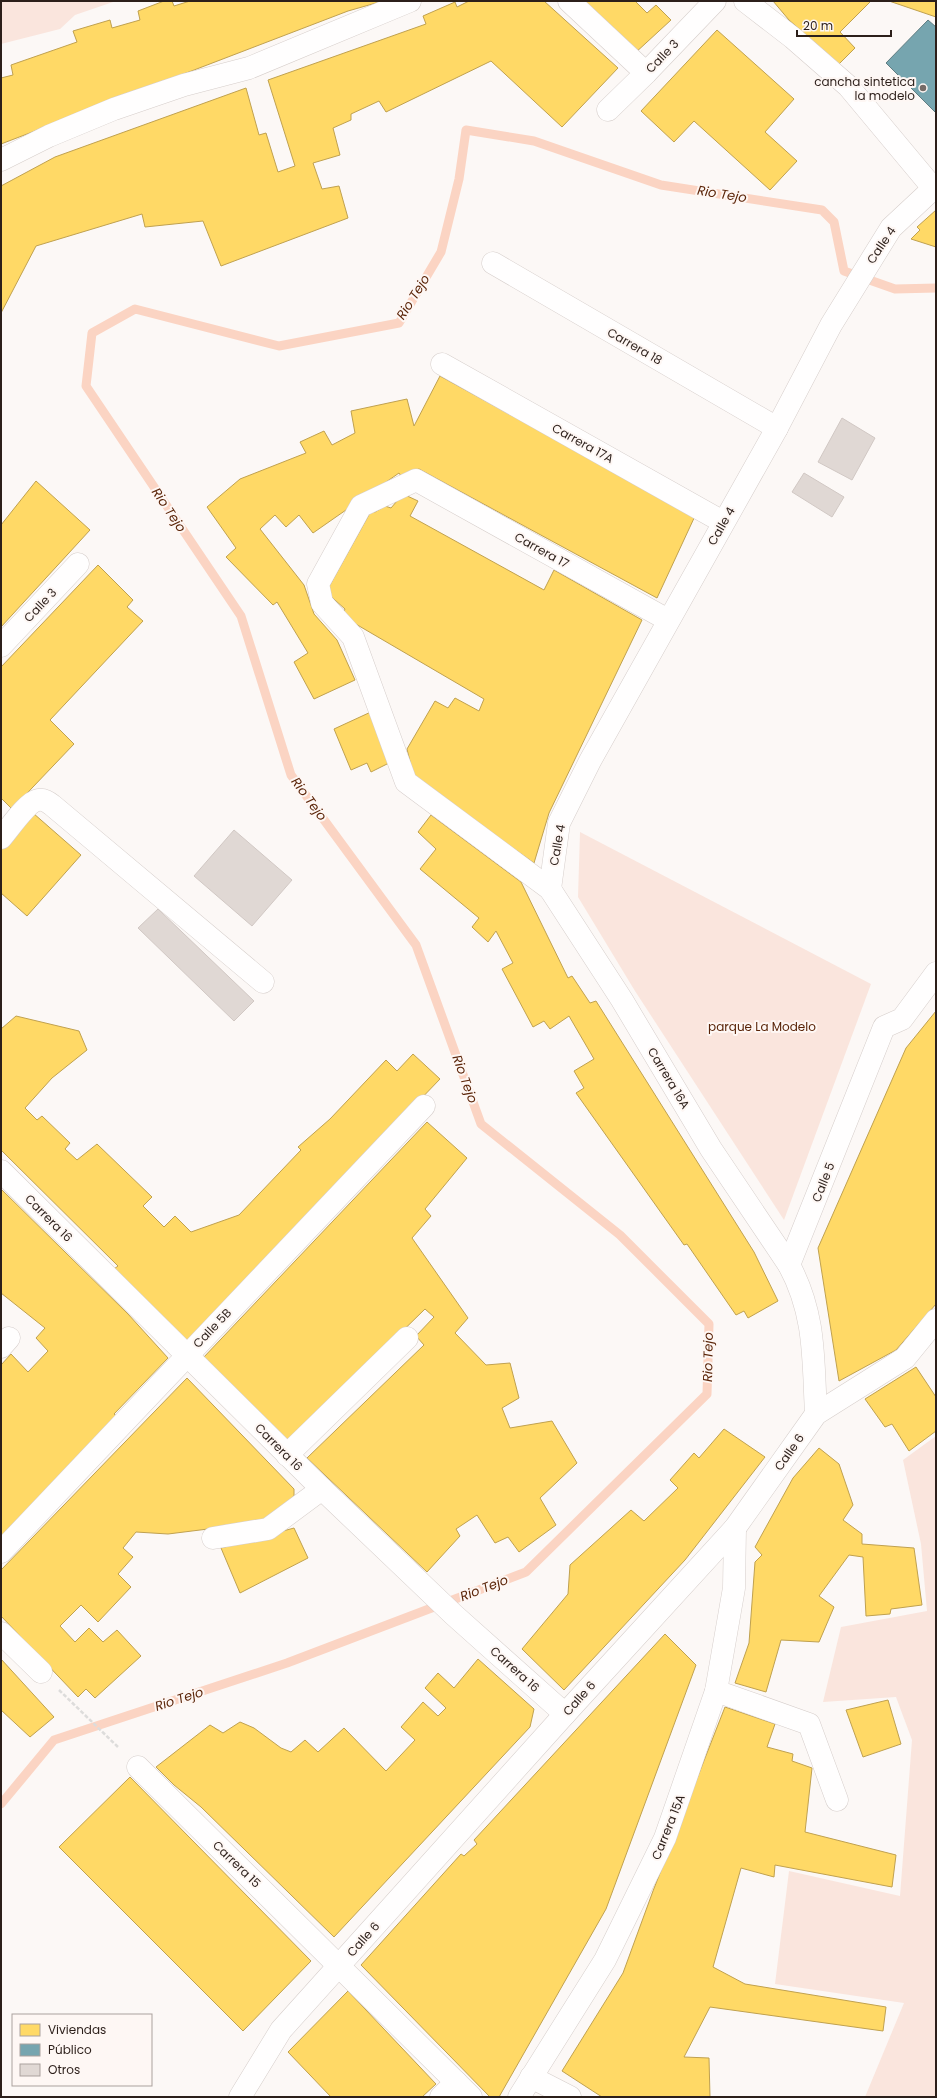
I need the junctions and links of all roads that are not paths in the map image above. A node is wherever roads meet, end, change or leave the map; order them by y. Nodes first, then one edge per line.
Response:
1 (410, 1) edge
2 (569, 1) edge
3 (715, 1) edge
4 (745, 1) edge
5 (646, 73) junction
6 (608, 110) dead end
7 (1, 160) edge
8 (934, 187) edge
9 (493, 263) dead end
10 (442, 364) dead end
11 (777, 428) junction
12 (723, 522) junction
13 (78, 564) dead end
14 (668, 620) junction
15 (1, 646) edge
16 (4, 828) edge
17 (550, 889) junction
18 (936, 973) edge
19 (263, 982) dead end
20 (424, 1106) dead end
21 (1, 1171) edge
22 (789, 1265) junction
23 (936, 1320) edge
24 (407, 1338) dead end
25 (187, 1355) junction
26 (816, 1414) junction
27 (287, 1455) junction
28 (322, 1489) junction
29 (735, 1528) junction
30 (213, 1538) dead end
31 (1, 1552) edge
32 (1, 1633) edge
33 (41, 1672) road end
34 (716, 1691) junction
35 (565, 1714) junction
36 (138, 1767) road end
37 (837, 1800) dead end
38 (340, 1965) junction
39 (531, 2078) junction
40 (456, 2082) junction
41 (240, 2097) edge
42 (441, 2097) edge
43 (471, 2097) edge
44 (519, 2097) edge
45 (570, 2097) edge

1 - 7 street
2 - 5 street
3 - 5 street, Calle 3
4 - 8 street
5 - 6 street, Calle 3
8 - 11 street, Calle 4
9 - 11 street, Carrera 18
10 - 12 street, Carrera 17A
11 - 12 street, Calle 4
12 - 14 street, Calle 4
13 - 15 street, Calle 3
14 - 17 street, Calle 4
14 - 17 street, Carrera 17
16 - 19 street
17 - 22 street, Carrera 16A
18 - 22 street, Calle 5
20 - 25 street, Calle 5B
21 - 25 street, Carrera 16
22 - 26 street
23 - 26 street, Calle 6
24 - 27 street
25 - 27 street, Carrera 16
25 - 31 street, Calle 5B
26 - 29 street, Calle 6
27 - 28 street, Carrera 16
28 - 30 street
28 - 35 street, Carrera 16
29 - 34 street, Carrera 15A
29 - 35 street, Calle 6
32 - 33 street
34 - 37 street
34 - 39 street, Carrera 15A
35 - 38 street, Calle 6
36 - 38 street, Carrera 15
38 - 40 street, Carrera 15
38 - 41 street, Calle 6
39 - 44 street, Carrera 15A
39 - 45 street
40 - 42 street
40 - 43 street, Carrera 15

